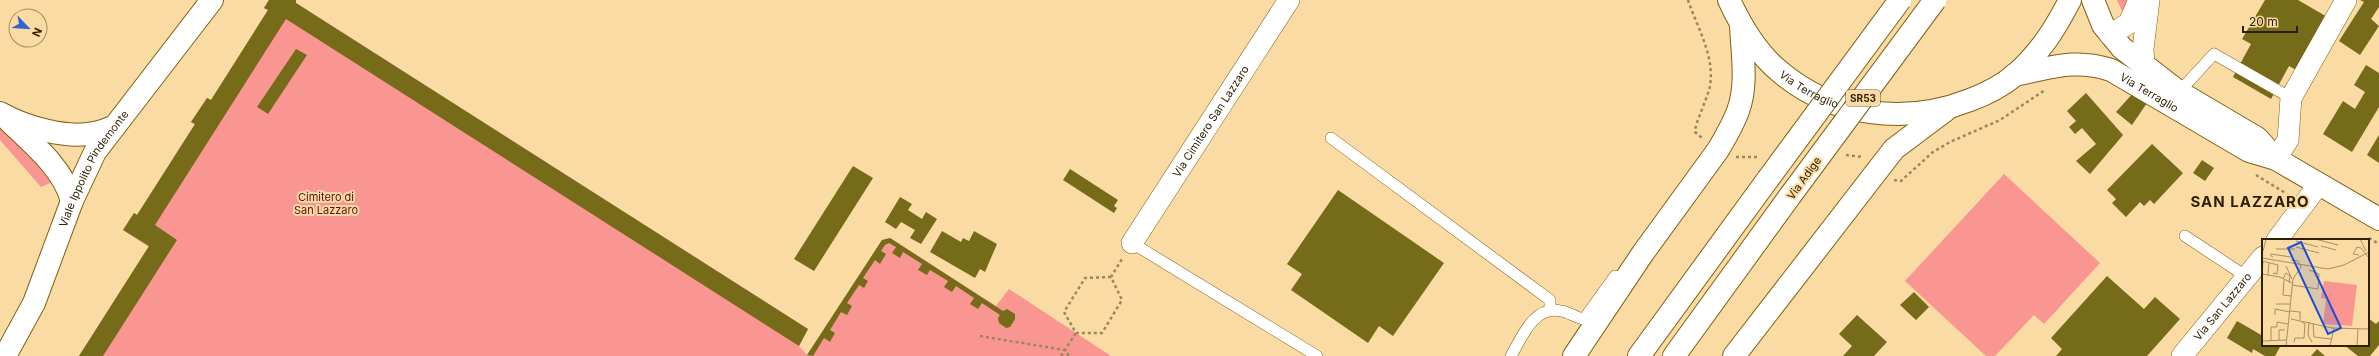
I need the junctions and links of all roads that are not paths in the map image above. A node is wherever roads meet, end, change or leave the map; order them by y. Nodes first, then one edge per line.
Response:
1 (212, 0) edge
2 (1289, 0) edge
3 (1729, 0) edge
4 (1900, 0) edge
5 (1935, 0) edge
6 (2070, 0) edge
7 (2093, 0) edge
8 (2139, 0) edge
9 (2150, 0) edge
10 (2346, 0) edge
11 (1741, 25) junction
12 (2110, 35) junction
13 (2144, 66) junction
14 (2014, 75) junction
15 (2180, 92) junction
16 (2291, 98) junction
17 (1946, 110) junction
18 (1, 114) edge
19 (115, 126) junction
20 (69, 134) junction
21 (1331, 138) dead end
22 (2276, 159) junction
23 (50, 161) junction
24 (90, 163) junction
25 (2319, 184) junction
26 (72, 202) junction
27 (2379, 220) edge
28 (2185, 236) dead end
29 (2278, 239) edge
30 (1132, 243) joint
31 (1643, 253) junction
32 (2262, 258) edge
33 (2247, 277) junction
34 (1550, 310) junction
35 (5, 356) edge
36 (1317, 356) edge
37 (1511, 356) edge
38 (1574, 356) edge
39 (1639, 356) edge
40 (1674, 356) edge
41 (1734, 356) edge
42 (2182, 356) edge

1 - 19 main road, Viale Ippolito Pindemonte
2 - 30 street, Via Cimitero San Lazzaro
3 - 11 main road, Via Terraglio
4 - 39 main road, SR53, bridge
5 - 40 main road, Via Adige / SR53, bridge
6 - 14 main road, Via Terraglio
7 - 12 main road, Via Terraglio
8 - 12 street
9 - 13 street
10 - 16 street
11 - 17 main road, Via Terraglio
11 - 31 main road
12 - 13 main road, Via Terraglio
13 - 15 main road, Via Terraglio
14 - 17 main road, Via Terraglio
14 - 22 main road, Via Terraglio
15 - 16 lane
15 - 22 main road, Via Terraglio
16 - 22 street
17 - 41 main road
18 - 20 main road
18 - 23 main road
19 - 20 main road
19 - 24 main road, Viale Ippolito Pindemonte
20 - 24 main road
21 - 34 lane
22 - 25 main road, Via Terraglio
23 - 24 main road
23 - 26 main road
24 - 26 main road, Viale Ippolito Pindemonte
25 - 27 main road, Via Terraglio
25 - 29 street
26 - 35 main road, Viale Ippolito Pindemonte
28 - 33 lane
30 - 36 lane
31 - 34 lane
31 - 38 main road
32 - 33 street, Via San Lazzaro
33 - 42 street, Via San Lazzaro
34 - 37 lane

